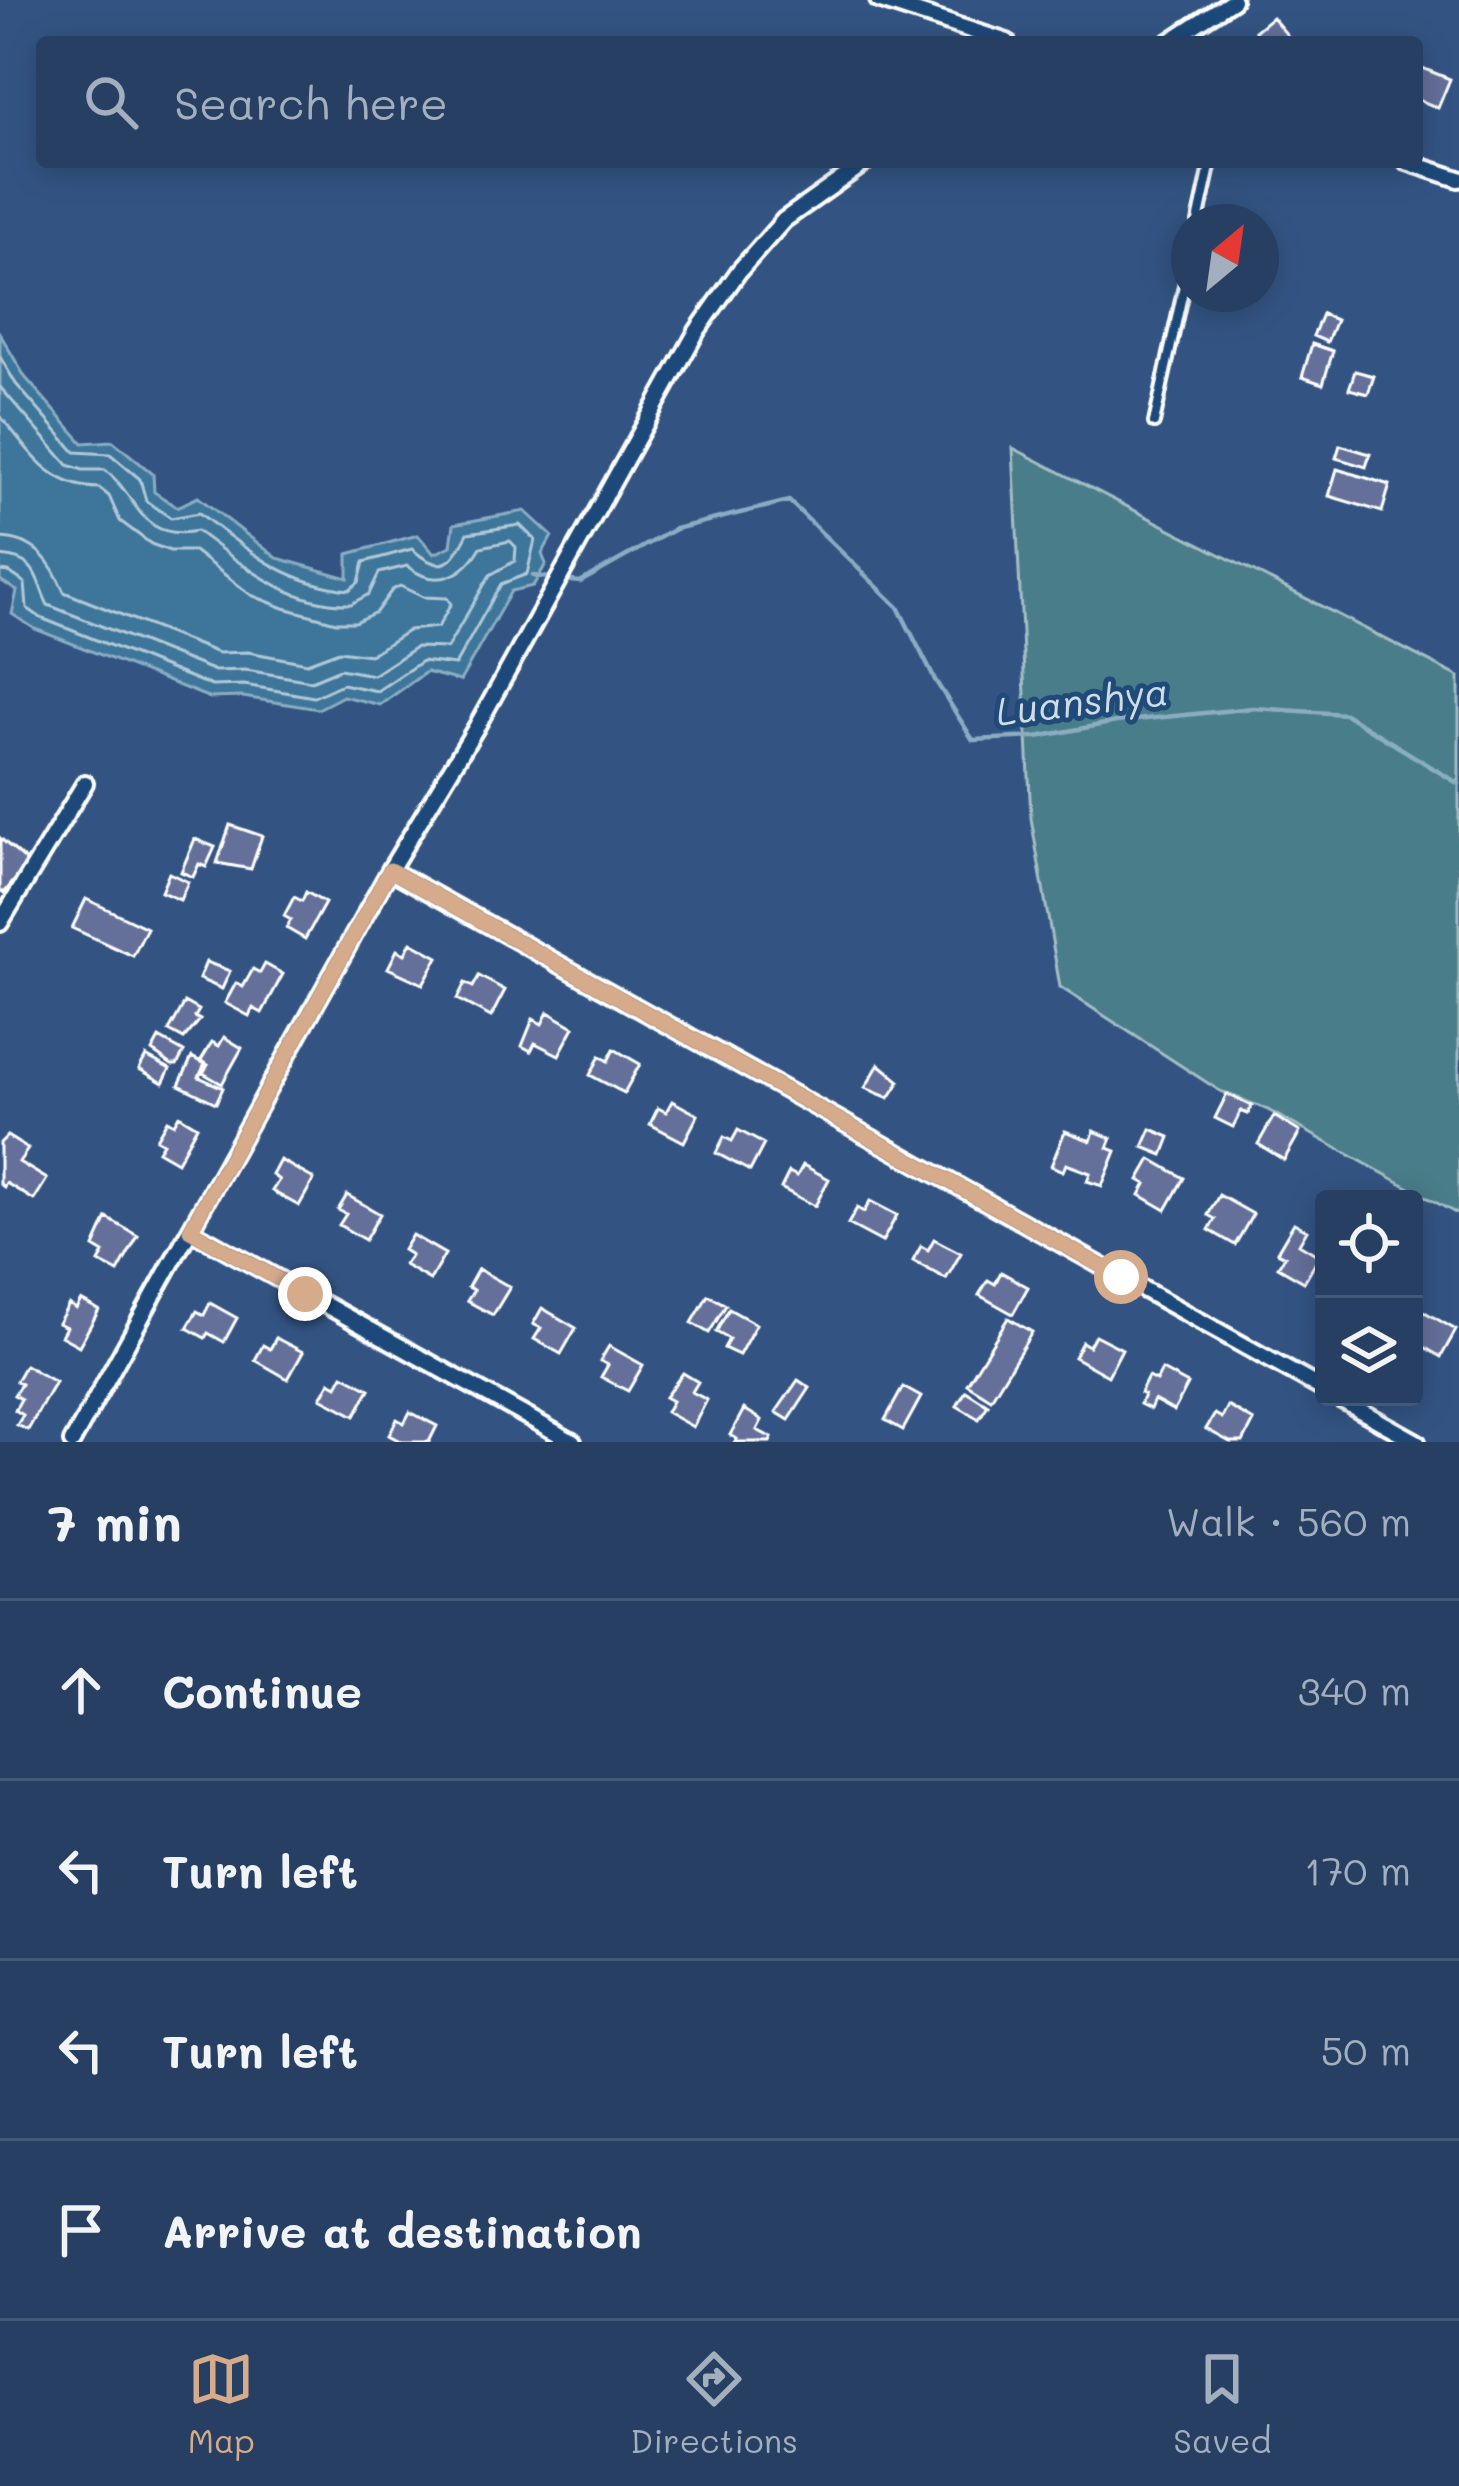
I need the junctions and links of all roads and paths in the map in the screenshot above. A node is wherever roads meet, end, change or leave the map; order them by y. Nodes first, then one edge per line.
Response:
1 (878, 0) edge
2 (1233, 0) edge
3 (989, 36) edge
4 (1178, 36) edge
5 (1423, 167) edge
6 (858, 168) edge
7 (1210, 168) edge
8 (1459, 179) edge
9 (1202, 204) edge
10 (1178, 312) edge
11 (1154, 423) dead end
12 (85, 783) dead end
13 (390, 870) junction
14 (0, 923) edge
15 (190, 1230) junction
16 (1315, 1385) edge
17 (1352, 1406) edge
18 (72, 1442) edge
19 (573, 1442) edge
20 (1417, 1442) edge

1 - 3 street
2 - 4 street
5 - 8 street
6 - 13 street
7 - 9 lane
10 - 11 lane
12 - 14 street
13 - 15 street
13 - 16 street
15 - 18 street
15 - 19 street
17 - 20 street

